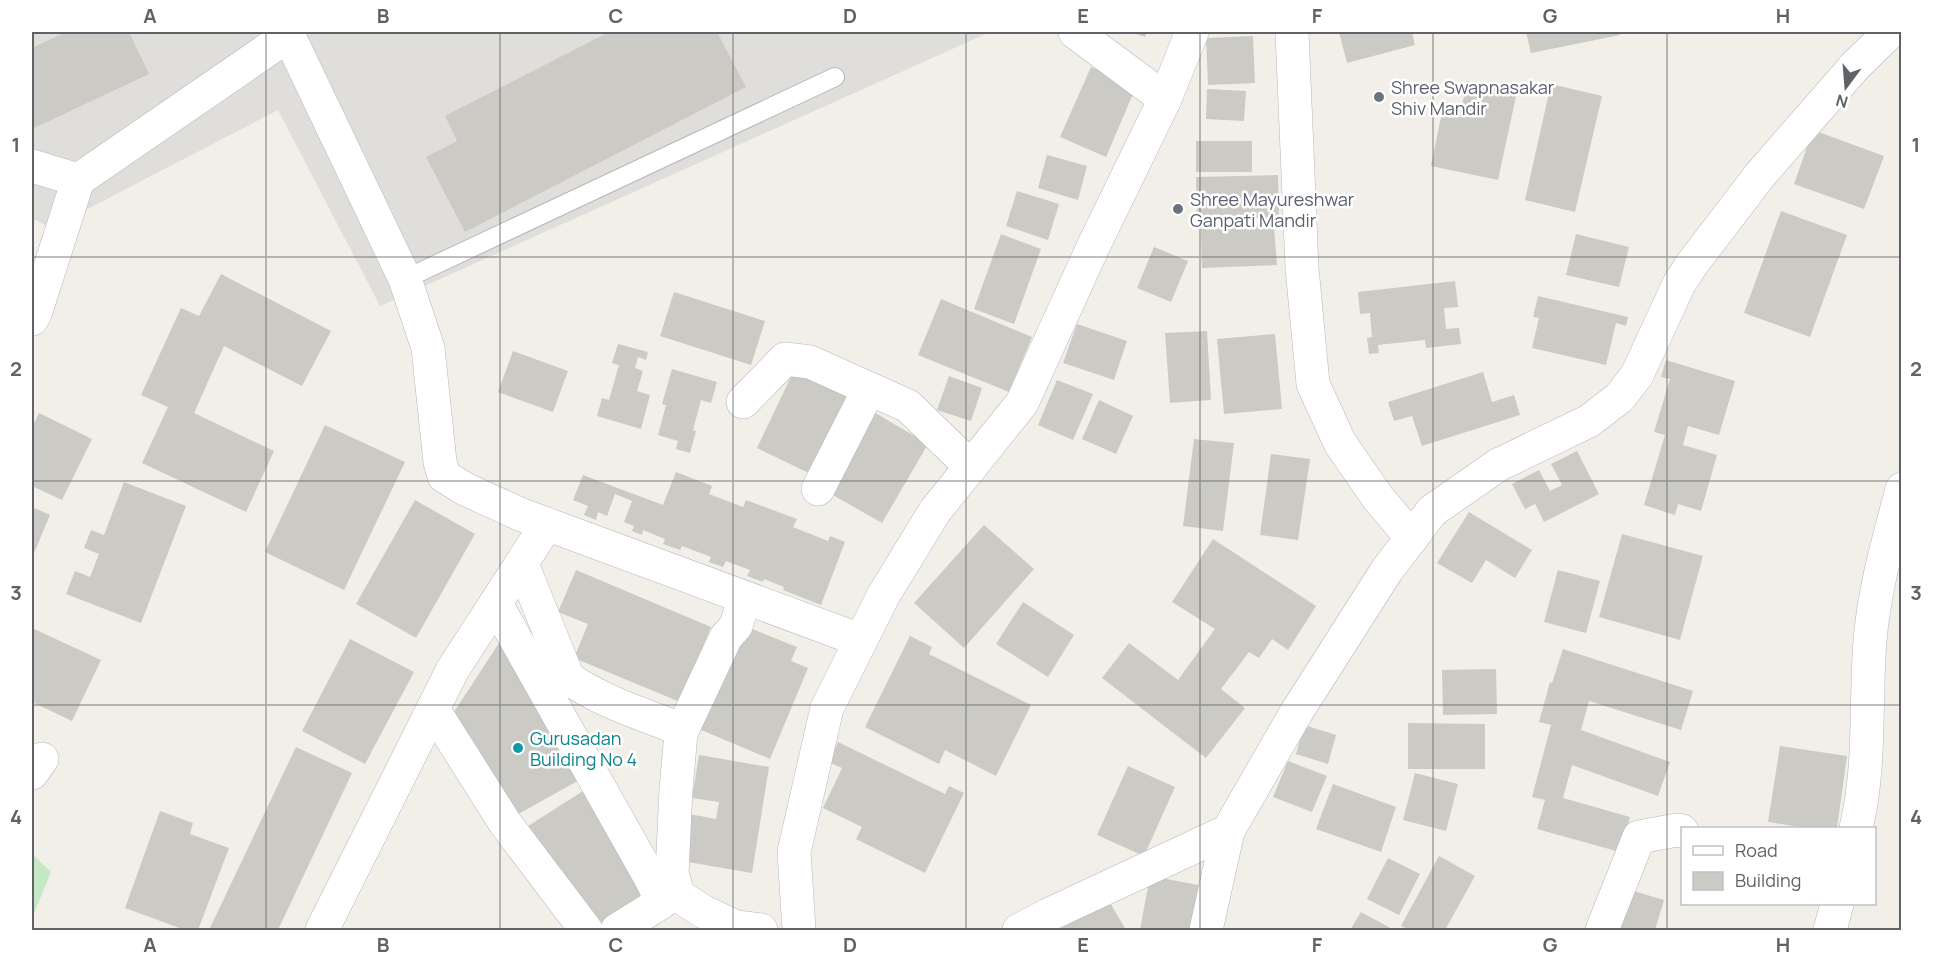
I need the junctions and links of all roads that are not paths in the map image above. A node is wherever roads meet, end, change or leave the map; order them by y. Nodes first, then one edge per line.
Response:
1 (1075, 32) edge
2 (1192, 32) edge
3 (1292, 32) edge
4 (1890, 32) edge
5 (288, 33) edge
6 (835, 77) dead end
7 (1165, 99) junction
8 (32, 166) edge
9 (78, 180) junction
10 (405, 279) junction
11 (32, 319) edge
12 (869, 389) junction
13 (743, 402) dead end
14 (971, 467) junction
15 (818, 489) dead end
16 (1902, 489) edge
17 (547, 524) junction
18 (1412, 537) junction
19 (522, 564) junction
20 (738, 596) junction
21 (496, 604) junction
22 (860, 640) junction
23 (433, 709) junction
24 (667, 724) dead end
25 (1856, 827) edge
26 (1228, 831) junction
27 (1681, 831) edge
28 (662, 876) junction
29 (1836, 905) edge
30 (322, 930) edge
31 (586, 930) edge
32 (617, 930) edge
33 (762, 930) edge
34 (799, 930) edge
35 (1019, 930) edge
36 (1206, 930) edge
37 (1602, 930) edge
38 (1830, 930) edge

1 - 7 street
2 - 7 street
3 - 18 street
4 - 18 street
5 - 9 street
5 - 10 street
6 - 10 lane
7 - 14 street
8 - 9 street
9 - 11 street
10 - 17 street
12 - 13 street
12 - 14 street
12 - 15 street
14 - 22 street
16 - 25 street
17 - 19 street
17 - 20 street
18 - 26 street
19 - 21 street
19 - 24 street
20 - 22 street
20 - 28 street
21 - 23 street
21 - 28 street
22 - 34 street
23 - 30 street
23 - 31 street
26 - 35 street
26 - 36 street
27 - 37 street
28 - 32 street
28 - 33 street
29 - 38 street

